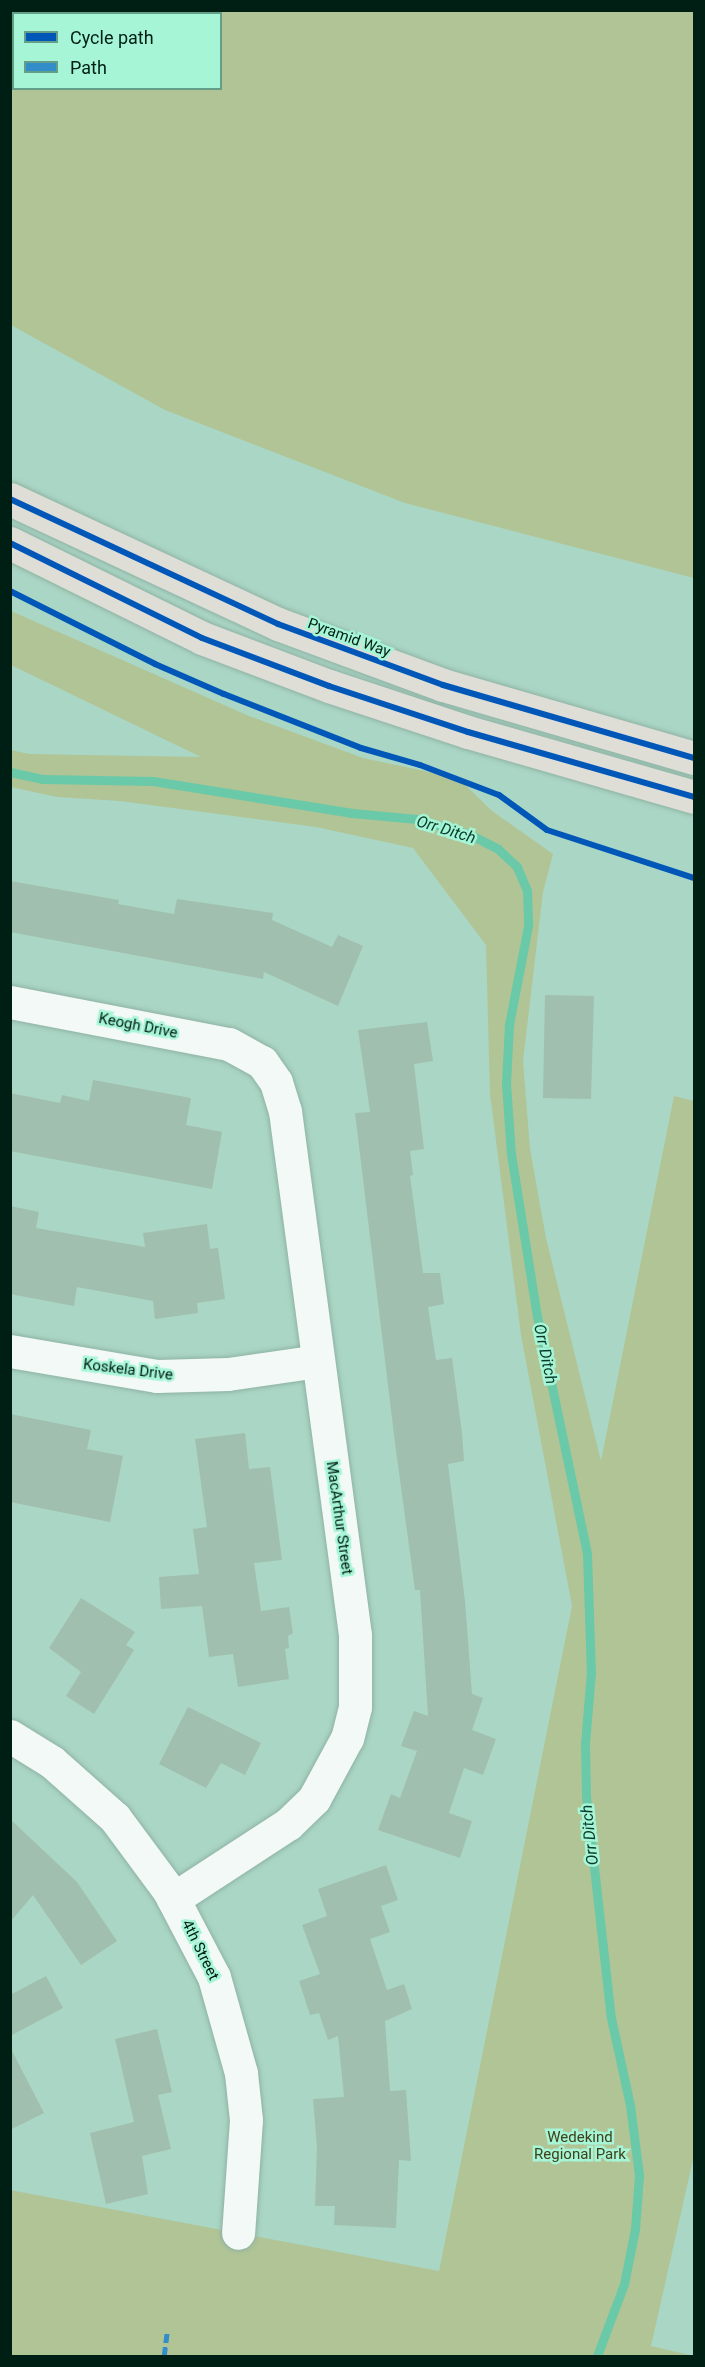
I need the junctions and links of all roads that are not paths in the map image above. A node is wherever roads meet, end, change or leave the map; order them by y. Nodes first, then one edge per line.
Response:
1 (10, 498) edge
2 (10, 543) edge
3 (694, 759) edge
4 (694, 797) edge
5 (10, 1002) edge
6 (262, 1062) joint
7 (10, 1351) edge
8 (318, 1361) junction
9 (10, 1736) edge
10 (173, 1899) junction
11 (238, 2233) dead end

1 - 3 main road, Pyramid Way
2 - 4 main road
5 - 6 street, Keogh Drive
6 - 8 street, MacArthur Street
7 - 8 street, Koskela Drive
8 - 10 street, MacArthur Street
9 - 10 street, 4th Street
10 - 11 street, 4th Street

